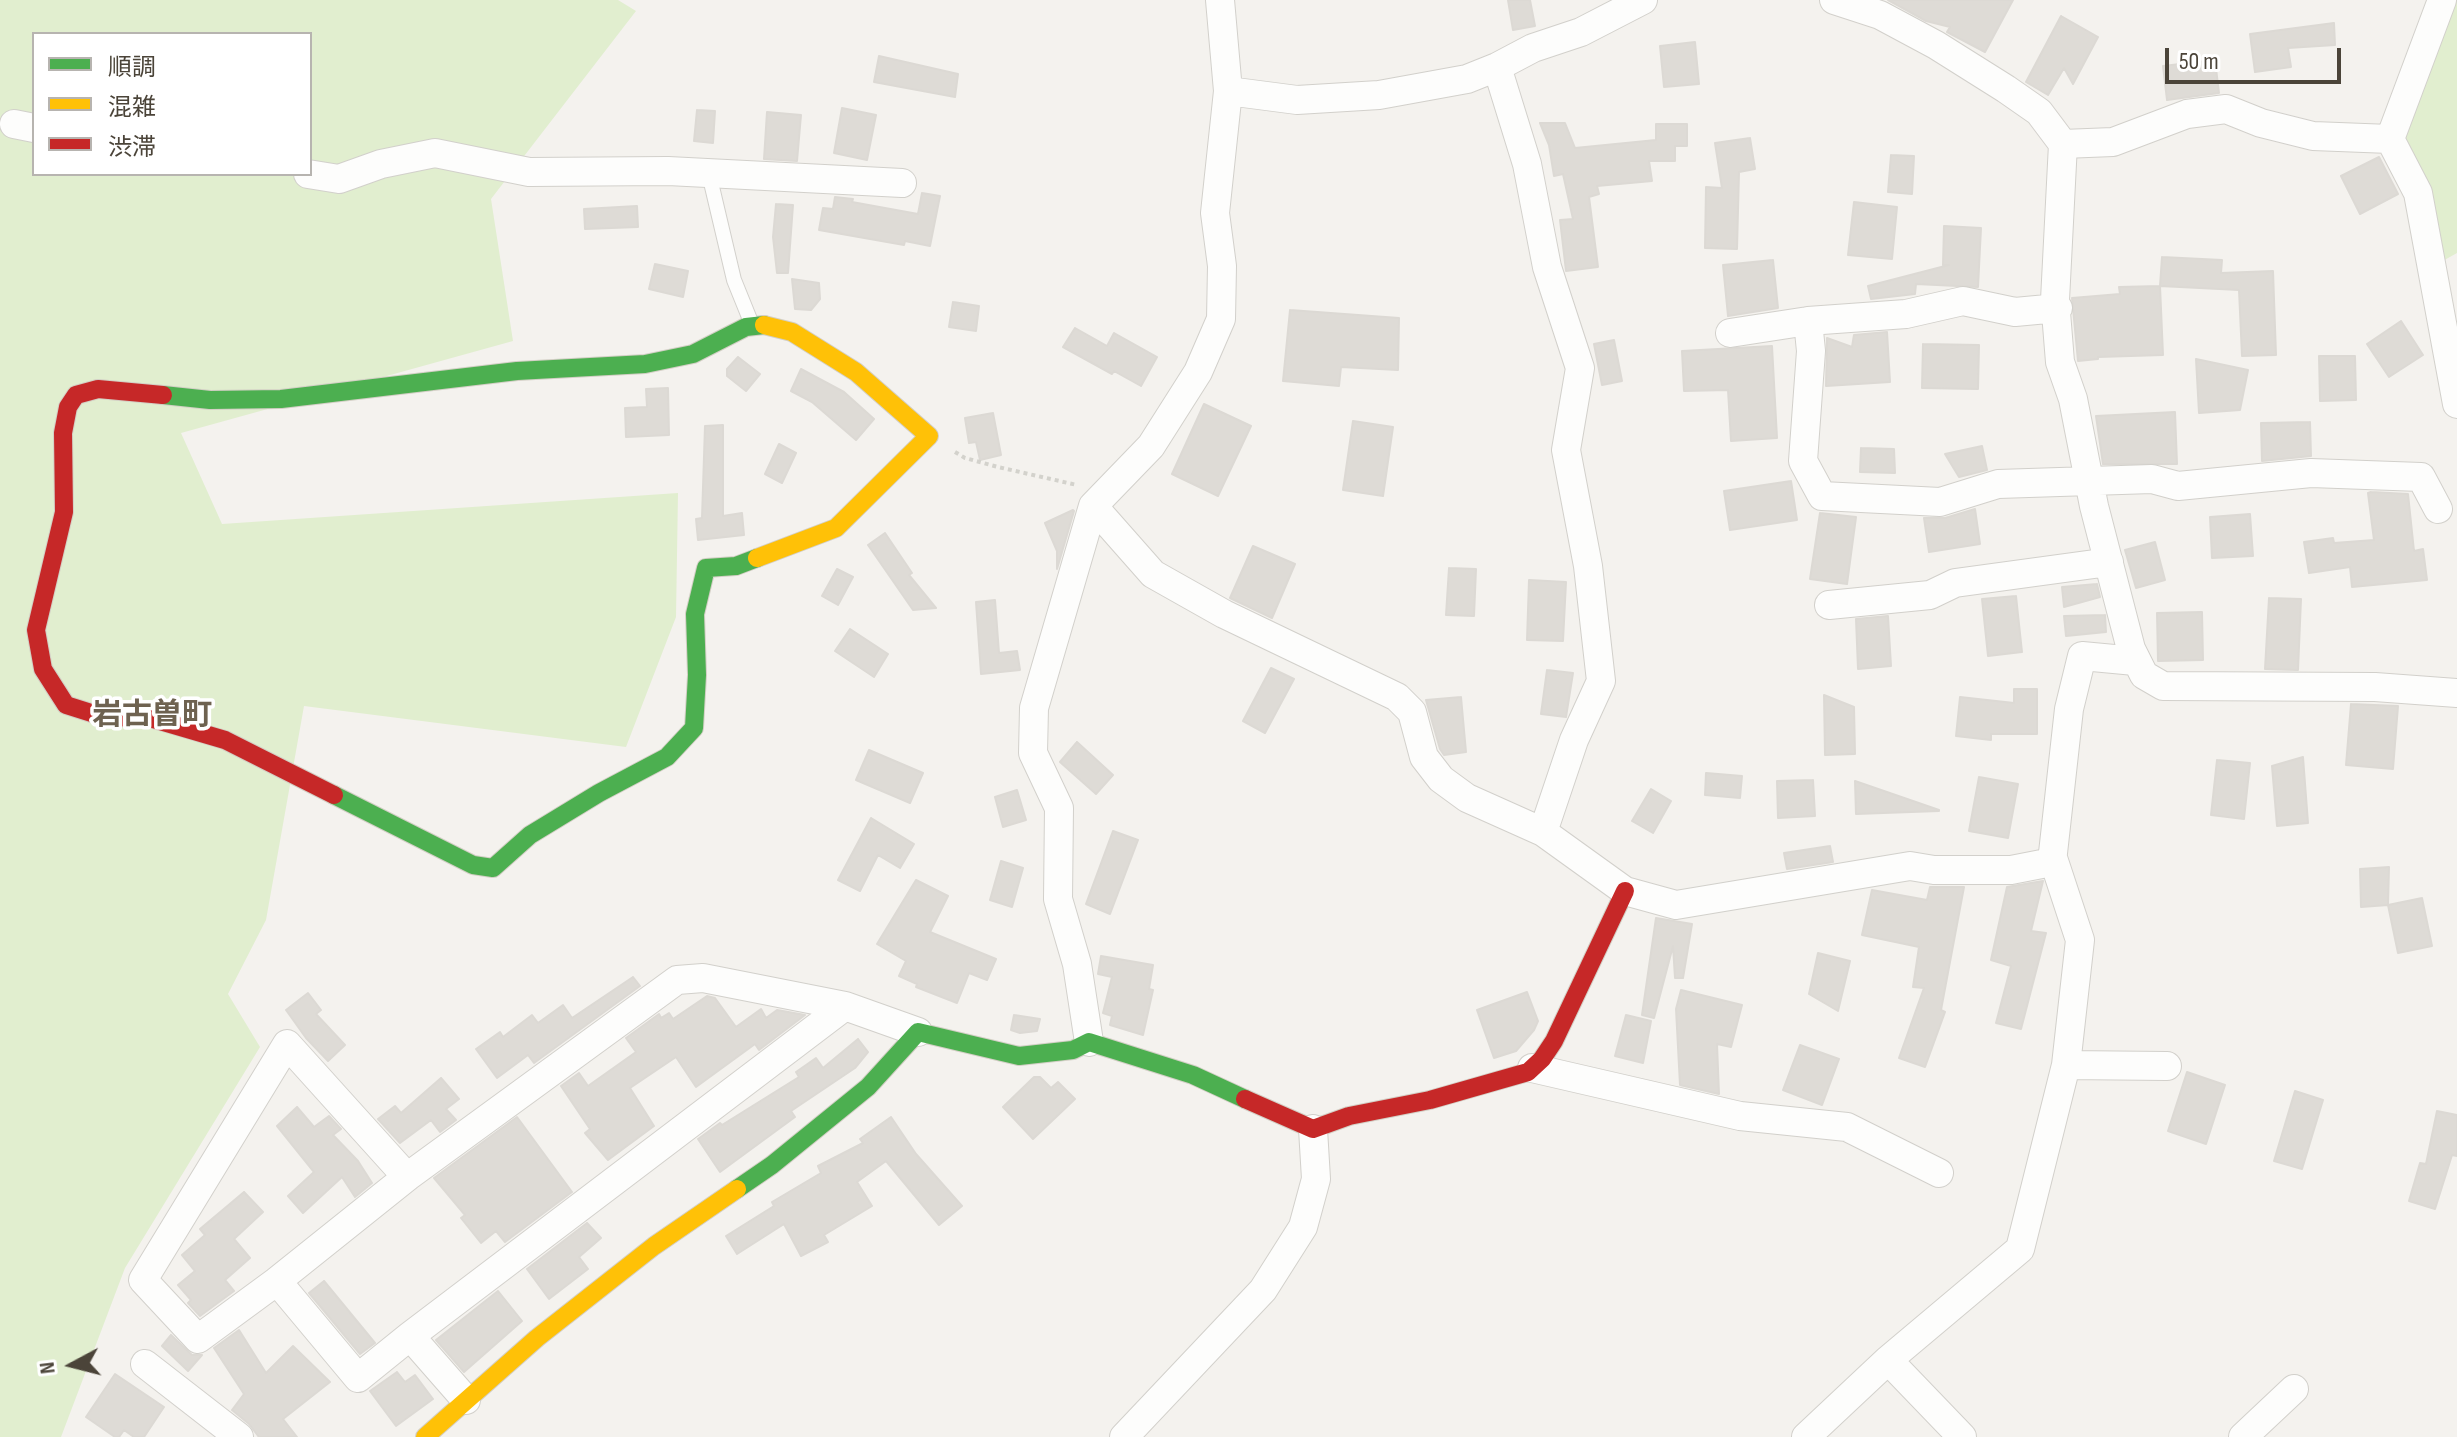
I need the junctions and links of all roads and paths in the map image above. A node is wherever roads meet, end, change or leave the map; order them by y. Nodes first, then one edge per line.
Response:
1 (1220, 0) edge
2 (1643, 0) edge
3 (1834, 0) edge
4 (2442, 0) edge
5 (1497, 67) junction
6 (1228, 91) junction
7 (2390, 139) junction
8 (2063, 144) junction
9 (709, 174) junction
10 (312, 175) edge
11 (902, 183) dead end
12 (2058, 308) junction
13 (1808, 321) junction
14 (753, 326) junction
15 (1730, 333) dead end
16 (2457, 404) edge
17 (929, 436) junction
18 (2090, 483) junction
19 (1093, 506) junction
20 (2438, 509) dead end
21 (2109, 562) junction
22 (1829, 605) dead end
23 (2135, 661) junction
24 (2457, 693) edge
25 (1543, 832) junction
26 (2052, 855) junction
27 (1625, 891) junction
28 (845, 1006) junction
29 (918, 1032) junction
30 (1089, 1042) junction
31 (2066, 1065) junction
32 (2167, 1066) dead end
33 (1532, 1068) junction
34 (1313, 1129) junction
35 (1939, 1173) dead end
36 (407, 1177) junction
37 (277, 1281) junction
38 (410, 1336) junction
39 (1888, 1360) junction
40 (145, 1364) dead end
41 (2294, 1389) dead end
42 (466, 1400) junction
43 (239, 1437) edge
44 (425, 1437) edge
45 (1124, 1437) edge
46 (1806, 1437) edge
47 (1962, 1437) edge
48 (2243, 1437) edge

1 - 6 street
2 - 5 street
3 - 8 street
4 - 7 street
5 - 6 street
5 - 25 street
6 - 19 street
7 - 8 street
7 - 16 street
8 - 12 street
9 - 10 street
9 - 11 street
9 - 14 lane
12 - 13 street
12 - 18 street
13 - 15 street
13 - 18 street
14 - 17 street
14 - 17 street
17 - 19 path
18 - 20 street
18 - 21 street
19 - 25 street
19 - 30 street
21 - 22 street
21 - 23 street
23 - 24 street
23 - 26 street
25 - 27 street
26 - 27 street
26 - 31 street
27 - 33 street
28 - 29 street
28 - 36 street
28 - 38 street
29 - 30 street
29 - 42 street
30 - 34 street
31 - 32 street
31 - 39 street
33 - 34 street
33 - 35 street
34 - 45 street
36 - 37 street
36 - 37 street
37 - 38 street
38 - 42 street
39 - 46 street
39 - 47 street
40 - 43 street
41 - 48 street
42 - 44 street

